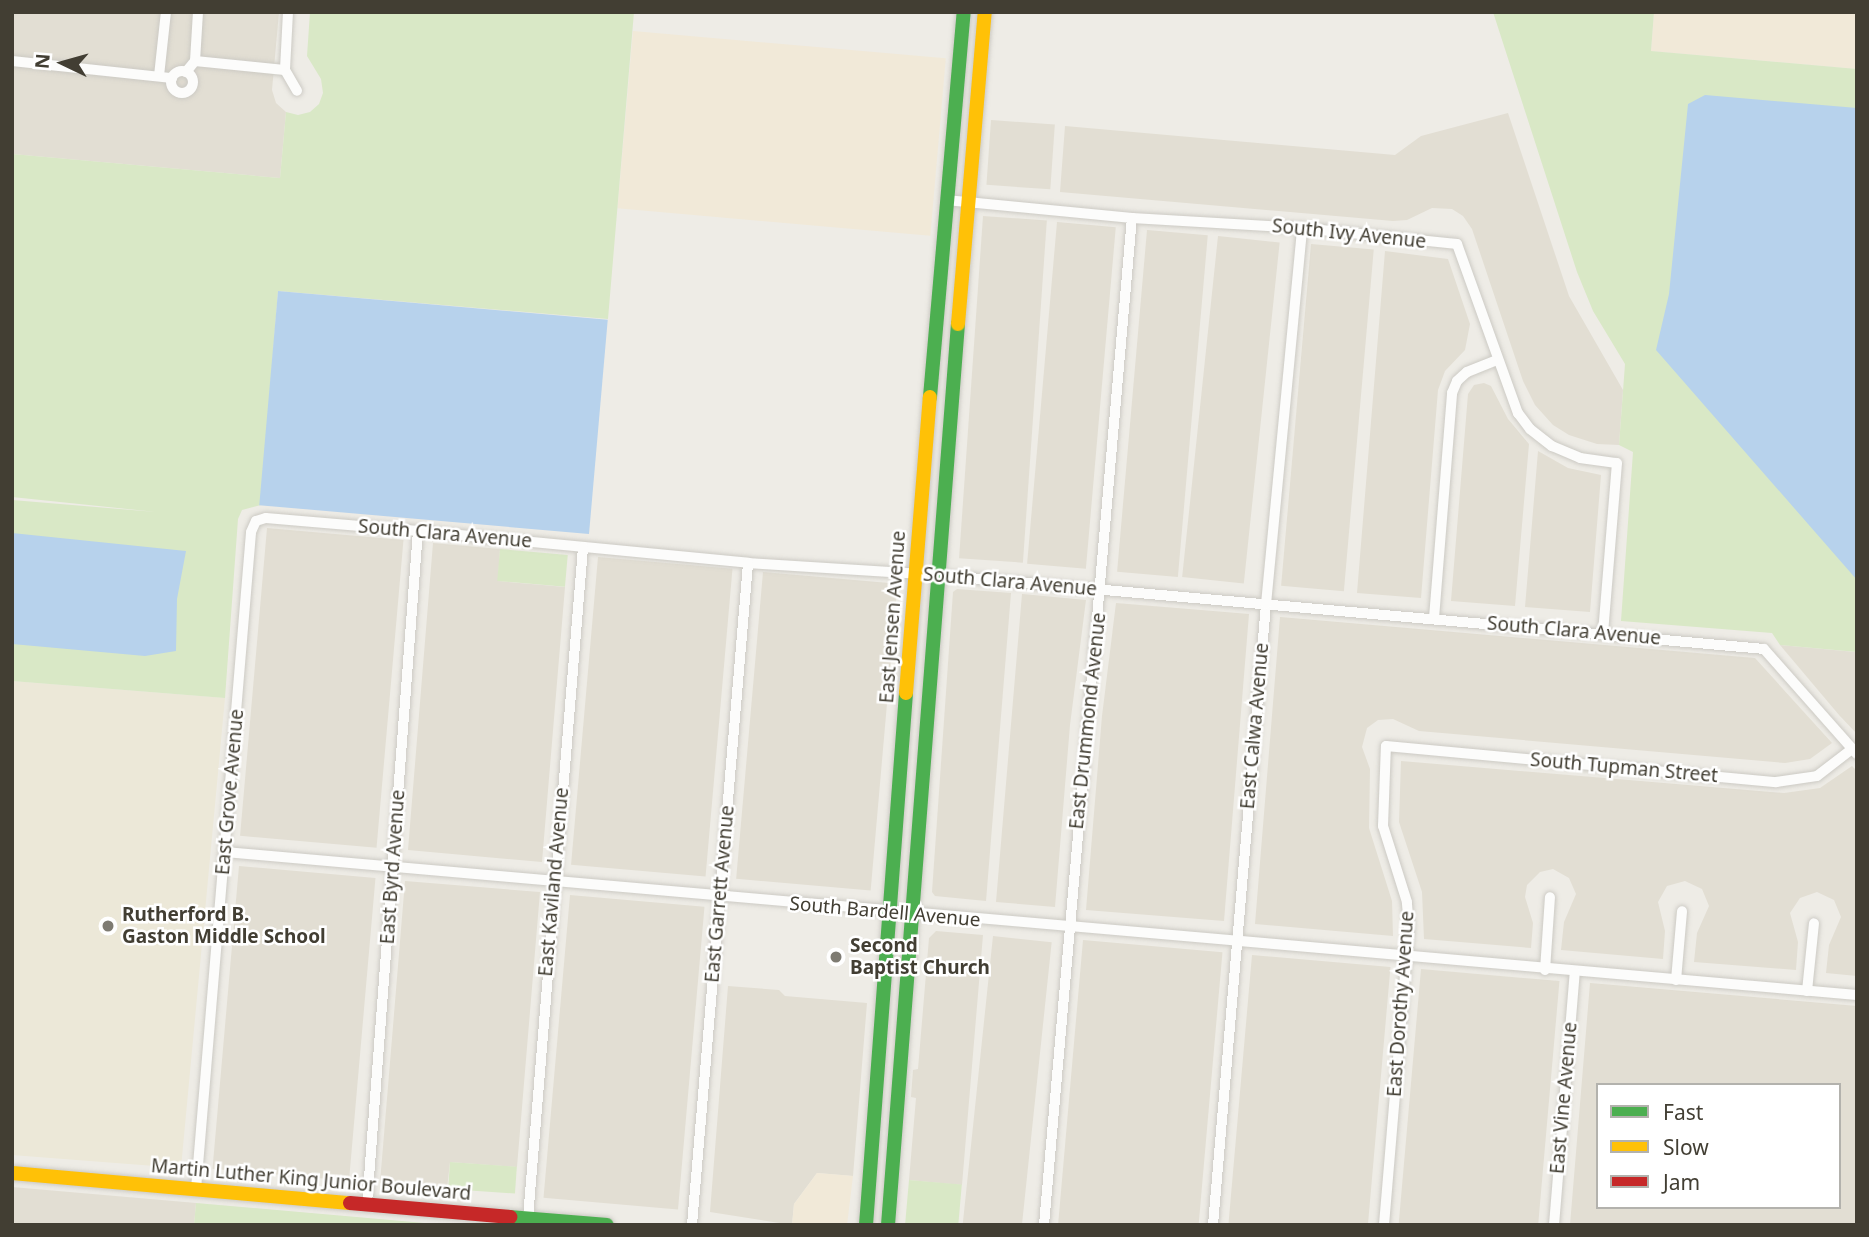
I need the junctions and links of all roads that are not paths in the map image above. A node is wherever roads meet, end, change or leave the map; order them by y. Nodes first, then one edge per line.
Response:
1 (166, 12) edge
2 (198, 12) edge
3 (288, 12) edge
4 (964, 12) edge
5 (985, 12) edge
6 (12, 61) edge
7 (195, 61) junction
8 (285, 70) junction
9 (186, 72) junction
10 (159, 76) junction
11 (172, 78) junction
12 (297, 91) dead end
13 (946, 200) junction
14 (967, 202) junction
15 (1132, 218) junction
16 (1302, 228) junction
17 (1497, 360) junction
18 (256, 521) joint
19 (418, 531) junction
20 (583, 547) junction
21 (748, 563) junction
22 (915, 573) junction
23 (937, 575) junction
24 (1101, 591) junction
25 (1266, 604) junction
26 (1434, 618) junction
27 (1603, 634) junction
28 (1386, 746) joint
29 (1854, 751) edge
30 (225, 852) junction
31 (393, 868) junction
32 (554, 883) junction
33 (1550, 897) dead end
34 (720, 898) junction
35 (1682, 911) dead end
36 (891, 913) junction
37 (912, 915) junction
38 (1814, 923) dead end
39 (1069, 928) junction
40 (1236, 943) junction
41 (1406, 958) junction
42 (1545, 970) junction
43 (1575, 972) junction
44 (1676, 980) junction
45 (1807, 991) junction
46 (1857, 995) edge
47 (12, 1173) edge
48 (196, 1189) junction
49 (367, 1204) junction
50 (528, 1218) junction
51 (607, 1225) edge
52 (692, 1225) edge
53 (866, 1225) edge
54 (888, 1225) edge
55 (1044, 1225) edge
56 (1213, 1225) edge
57 (1384, 1225) edge
58 (1554, 1225) edge

1 - 10 street
2 - 7 street
3 - 8 street
4 - 13 main road, East Jensen Avenue
5 - 14 main road, East Jensen Avenue
6 - 10 street
7 - 8 street
7 - 9 street
8 - 12 street
9 - 11 street
9 - 11 street
10 - 11 street
13 - 14 street, South Ivy Avenue
13 - 22 main road, East Jensen Avenue
14 - 15 street, South Ivy Avenue
14 - 23 main road, East Jensen Avenue
15 - 16 street, South Ivy Avenue
15 - 24 street, East Drummond Avenue
16 - 17 street, South Ivy Avenue
16 - 25 street, East Calwa Avenue
17 - 26 street
17 - 27 street, South Ivy Avenue
18 - 19 street, South Clara Avenue
18 - 30 street, East Grove Avenue
19 - 20 street, South Clara Avenue
19 - 31 street, East Byrd Avenue
20 - 21 street, South Clara Avenue
20 - 32 street, East Kaviland Avenue
21 - 22 street, South Clara Avenue
21 - 34 street, East Garrett Avenue
22 - 23 street, South Clara Avenue
22 - 36 main road, East Jensen Avenue
23 - 24 street, South Clara Avenue
23 - 37 main road, East Jensen Avenue
24 - 25 street, South Clara Avenue
24 - 39 street, East Drummond Avenue
25 - 26 street, South Clara Avenue
25 - 40 street, East Calwa Avenue
26 - 27 street, South Clara Avenue
27 - 29 street, South Clara Avenue
28 - 29 street, South Tupman Street
28 - 41 street, East Dorothy Avenue
30 - 31 street, South Bardell Avenue
30 - 48 street, East Grove Avenue
31 - 32 street, South Bardell Avenue
31 - 49 street, East Byrd Avenue
32 - 34 street, South Bardell Avenue
32 - 50 street, East Kaviland Avenue
33 - 42 street
34 - 36 street, South Bardell Avenue
34 - 52 street, East Garrett Avenue
35 - 44 street
36 - 37 street, South Bardell Avenue
36 - 53 main road, East Jensen Avenue
37 - 39 street, South Bardell Avenue
37 - 54 main road, East Jensen Avenue
38 - 45 street
39 - 40 street, South Bardell Avenue
39 - 55 street, East Drummond Avenue
40 - 41 street, South Bardell Avenue
40 - 56 street, East Calwa Avenue
41 - 42 street, South Bardell Avenue
41 - 57 street, East Dorothy Avenue
42 - 43 street, South Bardell Avenue
43 - 44 street, South Bardell Avenue
43 - 58 street, East Vine Avenue
44 - 45 street, South Bardell Avenue
45 - 46 street, South Bardell Avenue
47 - 48 main road, Martin Luther King Junior Boulevard
48 - 49 main road, Martin Luther King Junior Boulevard
49 - 50 main road, Martin Luther King Junior Boulevard
50 - 51 main road, Martin Luther King Junior Boulevard

